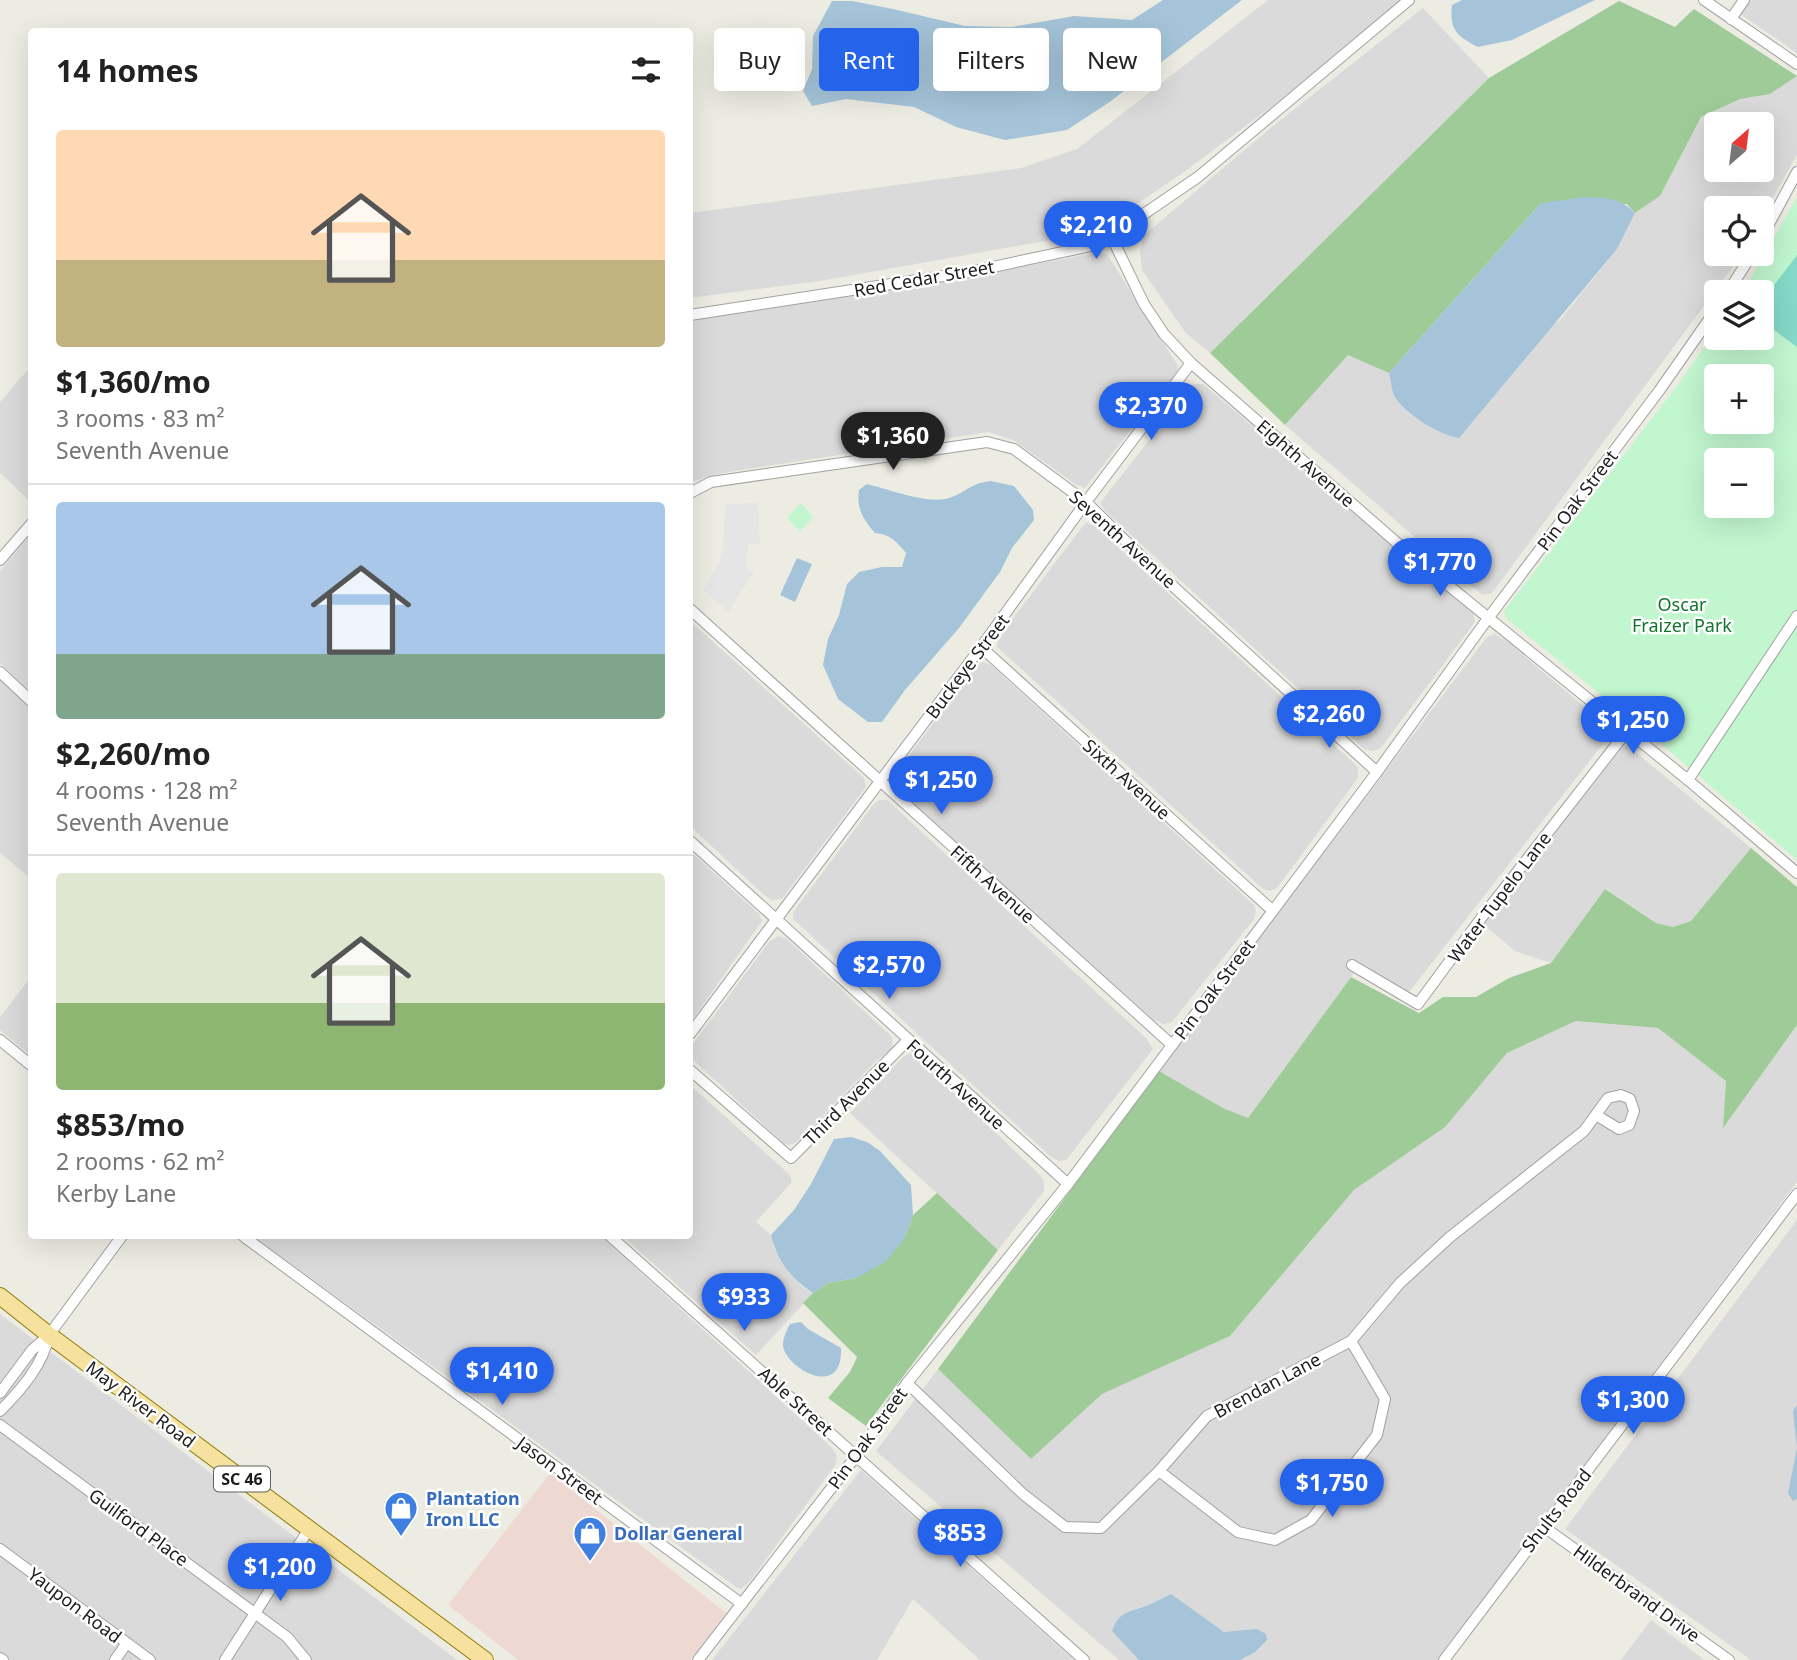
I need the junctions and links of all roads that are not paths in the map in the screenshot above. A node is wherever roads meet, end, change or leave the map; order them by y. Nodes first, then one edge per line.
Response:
1 (1409, 0) edge
2 (1704, 0) edge
3 (1744, 0) edge
4 (1731, 19) junction
5 (1797, 64) edge
6 (1797, 172) edge
7 (1774, 215) edge
8 (1111, 236) junction
9 (693, 315) edge
10 (1704, 328) edge
11 (1191, 363) junction
12 (693, 492) edge
13 (1086, 502) junction
14 (28, 528) edge
15 (0, 560) edge
16 (693, 612) edge
17 (1797, 616) edge
18 (1489, 617) junction
19 (981, 647) junction
20 (0, 672) edge
21 (28, 698) edge
22 (1628, 731) junction
23 (1377, 772) junction
24 (1688, 780) junction
25 (880, 782) junction
26 (693, 844) edge
27 (1797, 873) edge
28 (1273, 911) junction
29 (776, 920) junction
30 (1352, 965) dead end
31 (693, 1030) edge
32 (0, 1040) edge
33 (908, 1040) junction
34 (1172, 1045) junction
35 (28, 1063) edge
36 (693, 1073) edge
37 (1596, 1115) dead end
38 (1068, 1184) junction
39 (1797, 1194) edge
40 (120, 1239) edge
41 (247, 1239) edge
42 (613, 1239) edge
43 (0, 1296) edge
44 (50, 1335) junction
45 (1351, 1341) junction
46 (907, 1383) junction
47 (0, 1393) edge
48 (0, 1411) edge
49 (0, 1425) edge
50 (856, 1455) junction
51 (1159, 1471) junction
52 (1544, 1527) junction
53 (309, 1529) junction
54 (0, 1549) edge
55 (742, 1604) junction
56 (255, 1613) junction
57 (127, 1643) junction
58 (115, 1660) edge
59 (150, 1660) edge
60 (225, 1660) edge
61 (306, 1660) edge
62 (485, 1660) edge
63 (698, 1660) edge
64 (1084, 1660) edge
65 (1444, 1660) edge
66 (1729, 1660) edge

1 - 8 street, Red Cedar Street
2 - 4 street
3 - 4 street
4 - 5 street
6 - 7 street
8 - 9 street, Red Cedar Street
8 - 11 street, Eighth Avenue
10 - 18 street, Pin Oak Street
11 - 13 street, Buckeye Street
11 - 18 street, Eighth Avenue
12 - 13 street, Seventh Avenue
13 - 19 street, Buckeye Street
13 - 23 street, Seventh Avenue
14 - 15 street
16 - 25 street, Fifth Avenue
17 - 24 street
18 - 22 street, Eighth Avenue
18 - 23 street, Pin Oak Street
19 - 25 street, Buckeye Street
19 - 28 street, Sixth Avenue
20 - 21 street
22 - 24 street, Eighth Avenue
22 - 30 street, Water Tupelo Lane
23 - 28 street, Pin Oak Street
24 - 27 street, Eighth Avenue
25 - 29 street, Buckeye Street
25 - 34 street, Fifth Avenue
26 - 29 street, Fourth Avenue
28 - 34 street, Pin Oak Street
29 - 31 street, Buckeye Street
29 - 33 street, Fourth Avenue
32 - 35 street
33 - 36 street, Third Avenue
33 - 38 street, Fourth Avenue
34 - 38 street, Pin Oak Street
37 - 45 street, Brendan Lane
38 - 46 street, Pin Oak Street
39 - 52 street, Shults Road
40 - 44 street
41 - 55 street, Jason Street
42 - 50 street, Able Street
43 - 44 main road, May River Road / SC 46
44 - 47 street
44 - 48 street
44 - 53 main road, May River Road / SC 46
45 - 51 street, Brendan Lane
45 - 51 street
46 - 50 street, Pin Oak Street
46 - 51 street, Brendan Lane
49 - 56 street, Guilford Place
50 - 55 street, Pin Oak Street
50 - 64 street, Able Street
52 - 65 street, Shults Road
52 - 66 street, Hilderbrand Drive
53 - 56 street
53 - 62 main road, May River Road / SC 46
54 - 57 street, Yaupon Road
55 - 63 street, Pin Oak Street
56 - 60 street
56 - 61 street, Guilford Place
57 - 58 street
57 - 59 street, Yaupon Road

